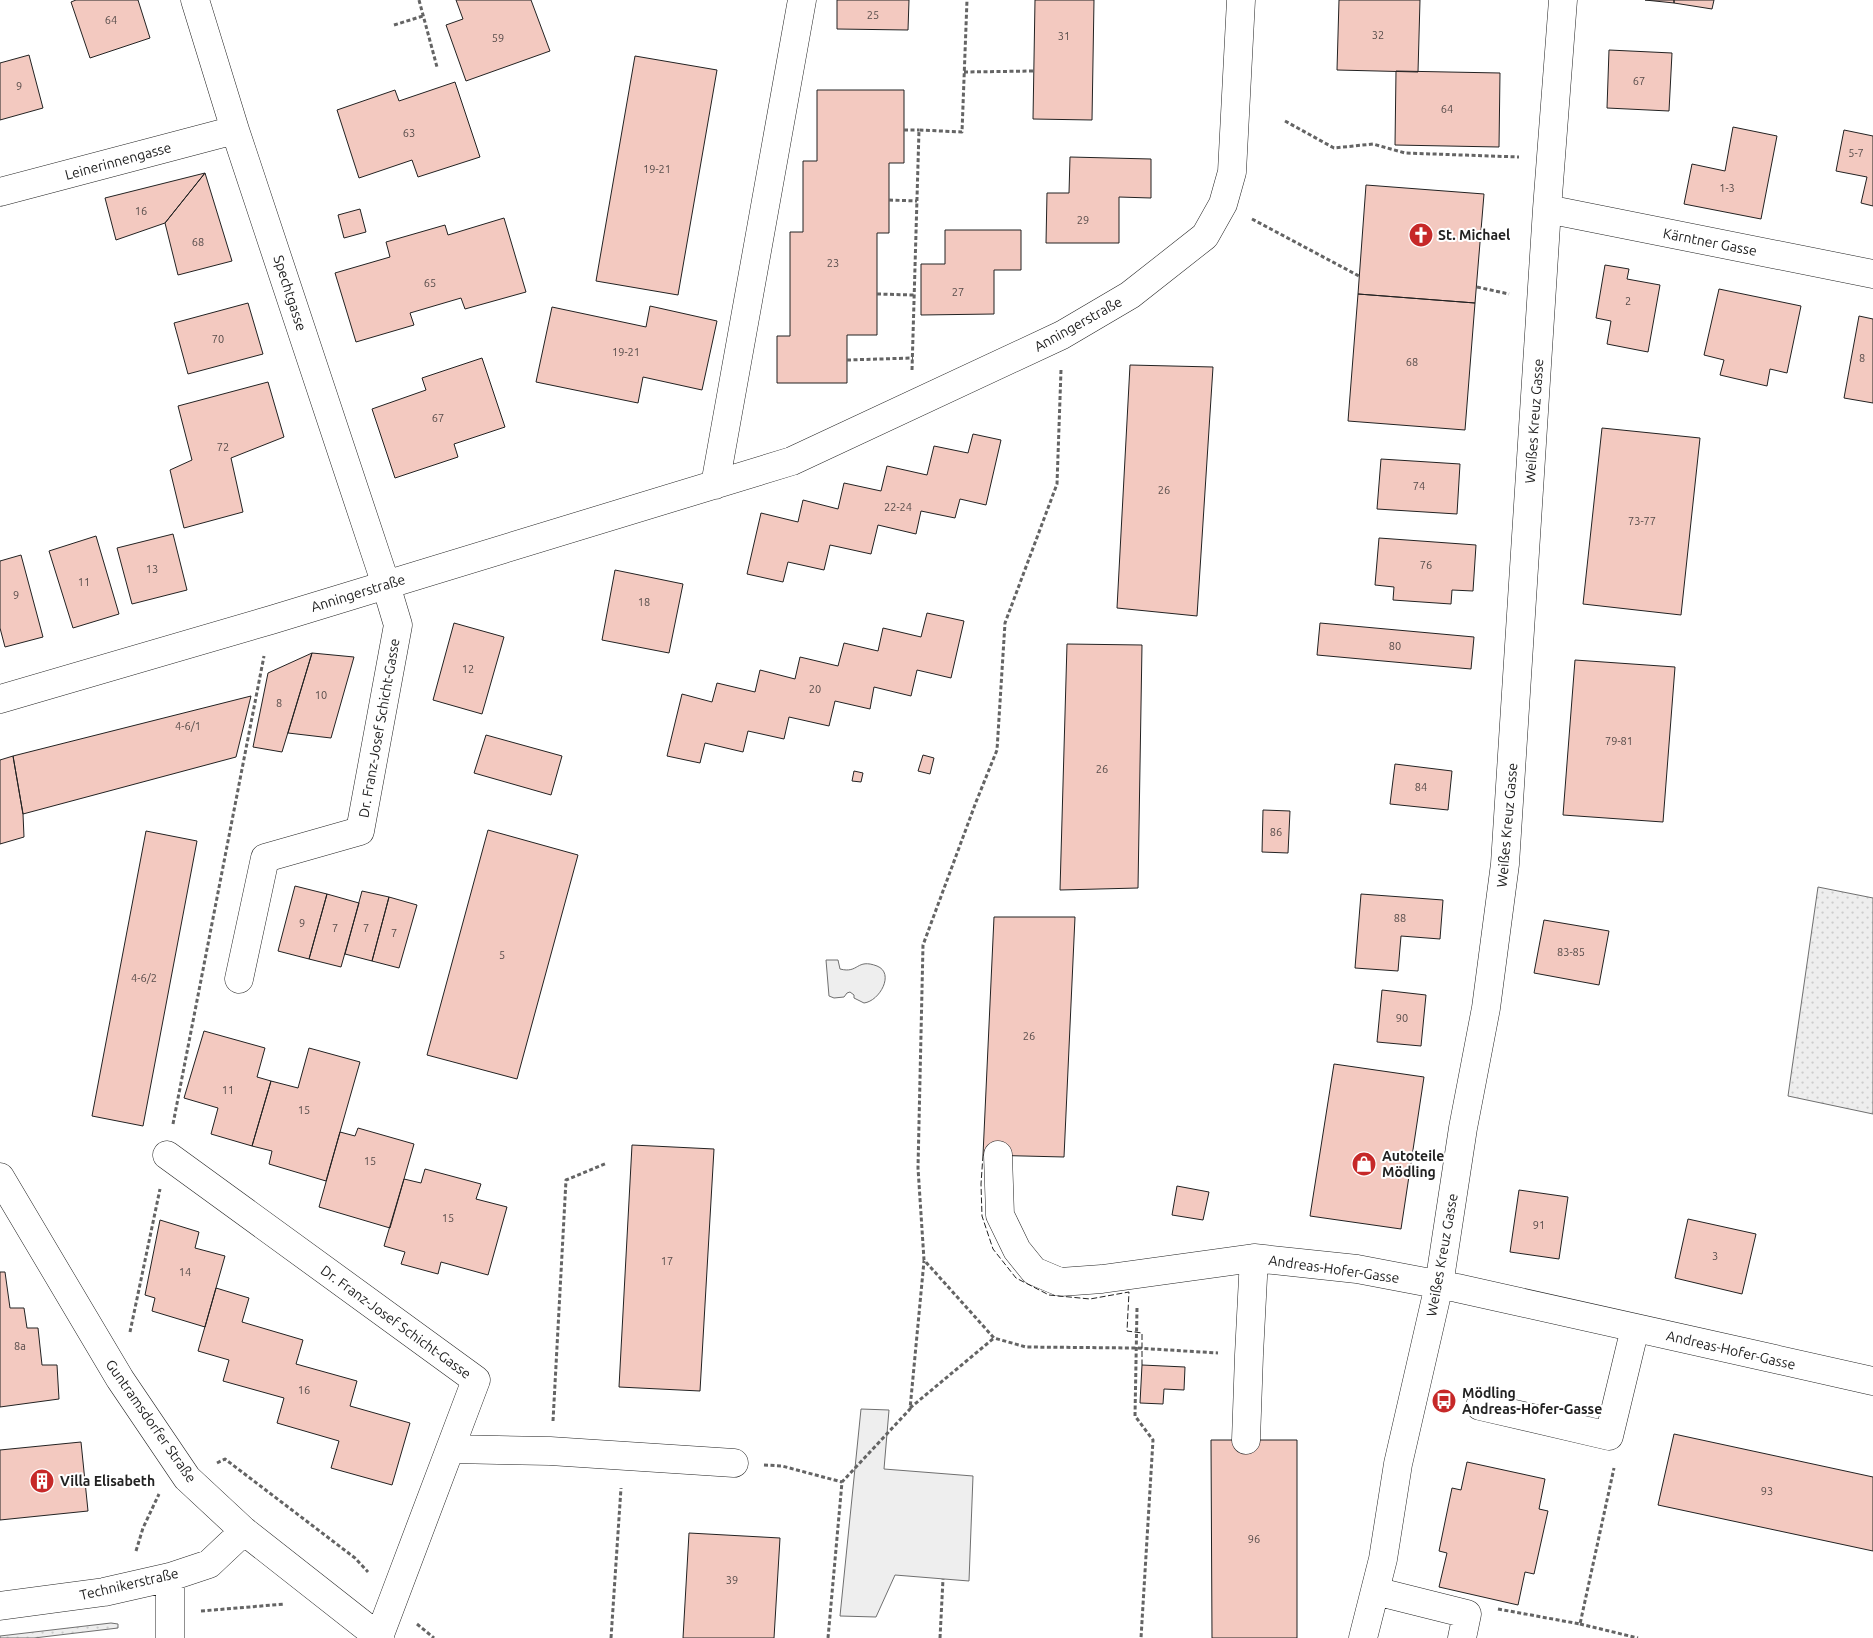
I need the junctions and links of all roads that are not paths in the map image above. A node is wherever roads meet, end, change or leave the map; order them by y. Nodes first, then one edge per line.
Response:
1 (195, 0) edge
2 (802, 0) edge
3 (1241, 0) edge
4 (1564, 0) edge
5 (235, 130) junction
6 (0, 192) edge
7 (1547, 209) junction
8 (1873, 274) edge
9 (715, 485) junction
10 (386, 585) junction
11 (0, 699) edge
12 (239, 979) dead end
13 (167, 1155) road end
14 (998, 1155) dead end
15 (0, 1177) edge
16 (1254, 1258) junction
17 (1439, 1285) junction
18 (1635, 1328) junction
19 (1873, 1381) edge
20 (1480, 1406) dead end
21 (1246, 1440) dead end
22 (451, 1449) junction
23 (734, 1463) road end
24 (244, 1531) junction
25 (170, 1576) junction
26 (1375, 1591) junction
27 (0, 1606) edge
28 (170, 1626) edge
29 (1465, 1626) edge
30 (379, 1638) edge
31 (1363, 1638) edge

1 - 5 street, Spechtgasse
2 - 9 street
3 - 9 street, Anningerstraße
4 - 7 street, Weißes Kreuz Gasse
5 - 6 street, Leinerinnengasse
5 - 10 street, Spechtgasse
7 - 8 street, Kärntner Gasse
7 - 17 street, Weißes Kreuz Gasse
9 - 10 street, Anningerstraße
10 - 11 street, Anningerstraße
10 - 12 street, Dr. Franz-Josef Schicht-Gasse
13 - 22 street, Dr. Franz-Josef Schicht-Gasse
14 - 16 street, Andreas-Hofer-Gasse
15 - 24 street, Guntramsdorfer Straße
16 - 17 street, Andreas-Hofer-Gasse
16 - 21 street
17 - 18 street, Andreas-Hofer-Gasse
17 - 26 street, Weißes Kreuz Gasse
18 - 19 street, Andreas-Hofer-Gasse
18 - 20 street
22 - 23 street
22 - 30 street, Dr. Franz-Josef Schicht-Gasse
24 - 25 street, Technikerstraße
24 - 30 street, Guntramsdorfer Straße
25 - 27 street, Technikerstraße
25 - 28 street
26 - 29 street
26 - 31 street, Weißes Kreuz Gasse

